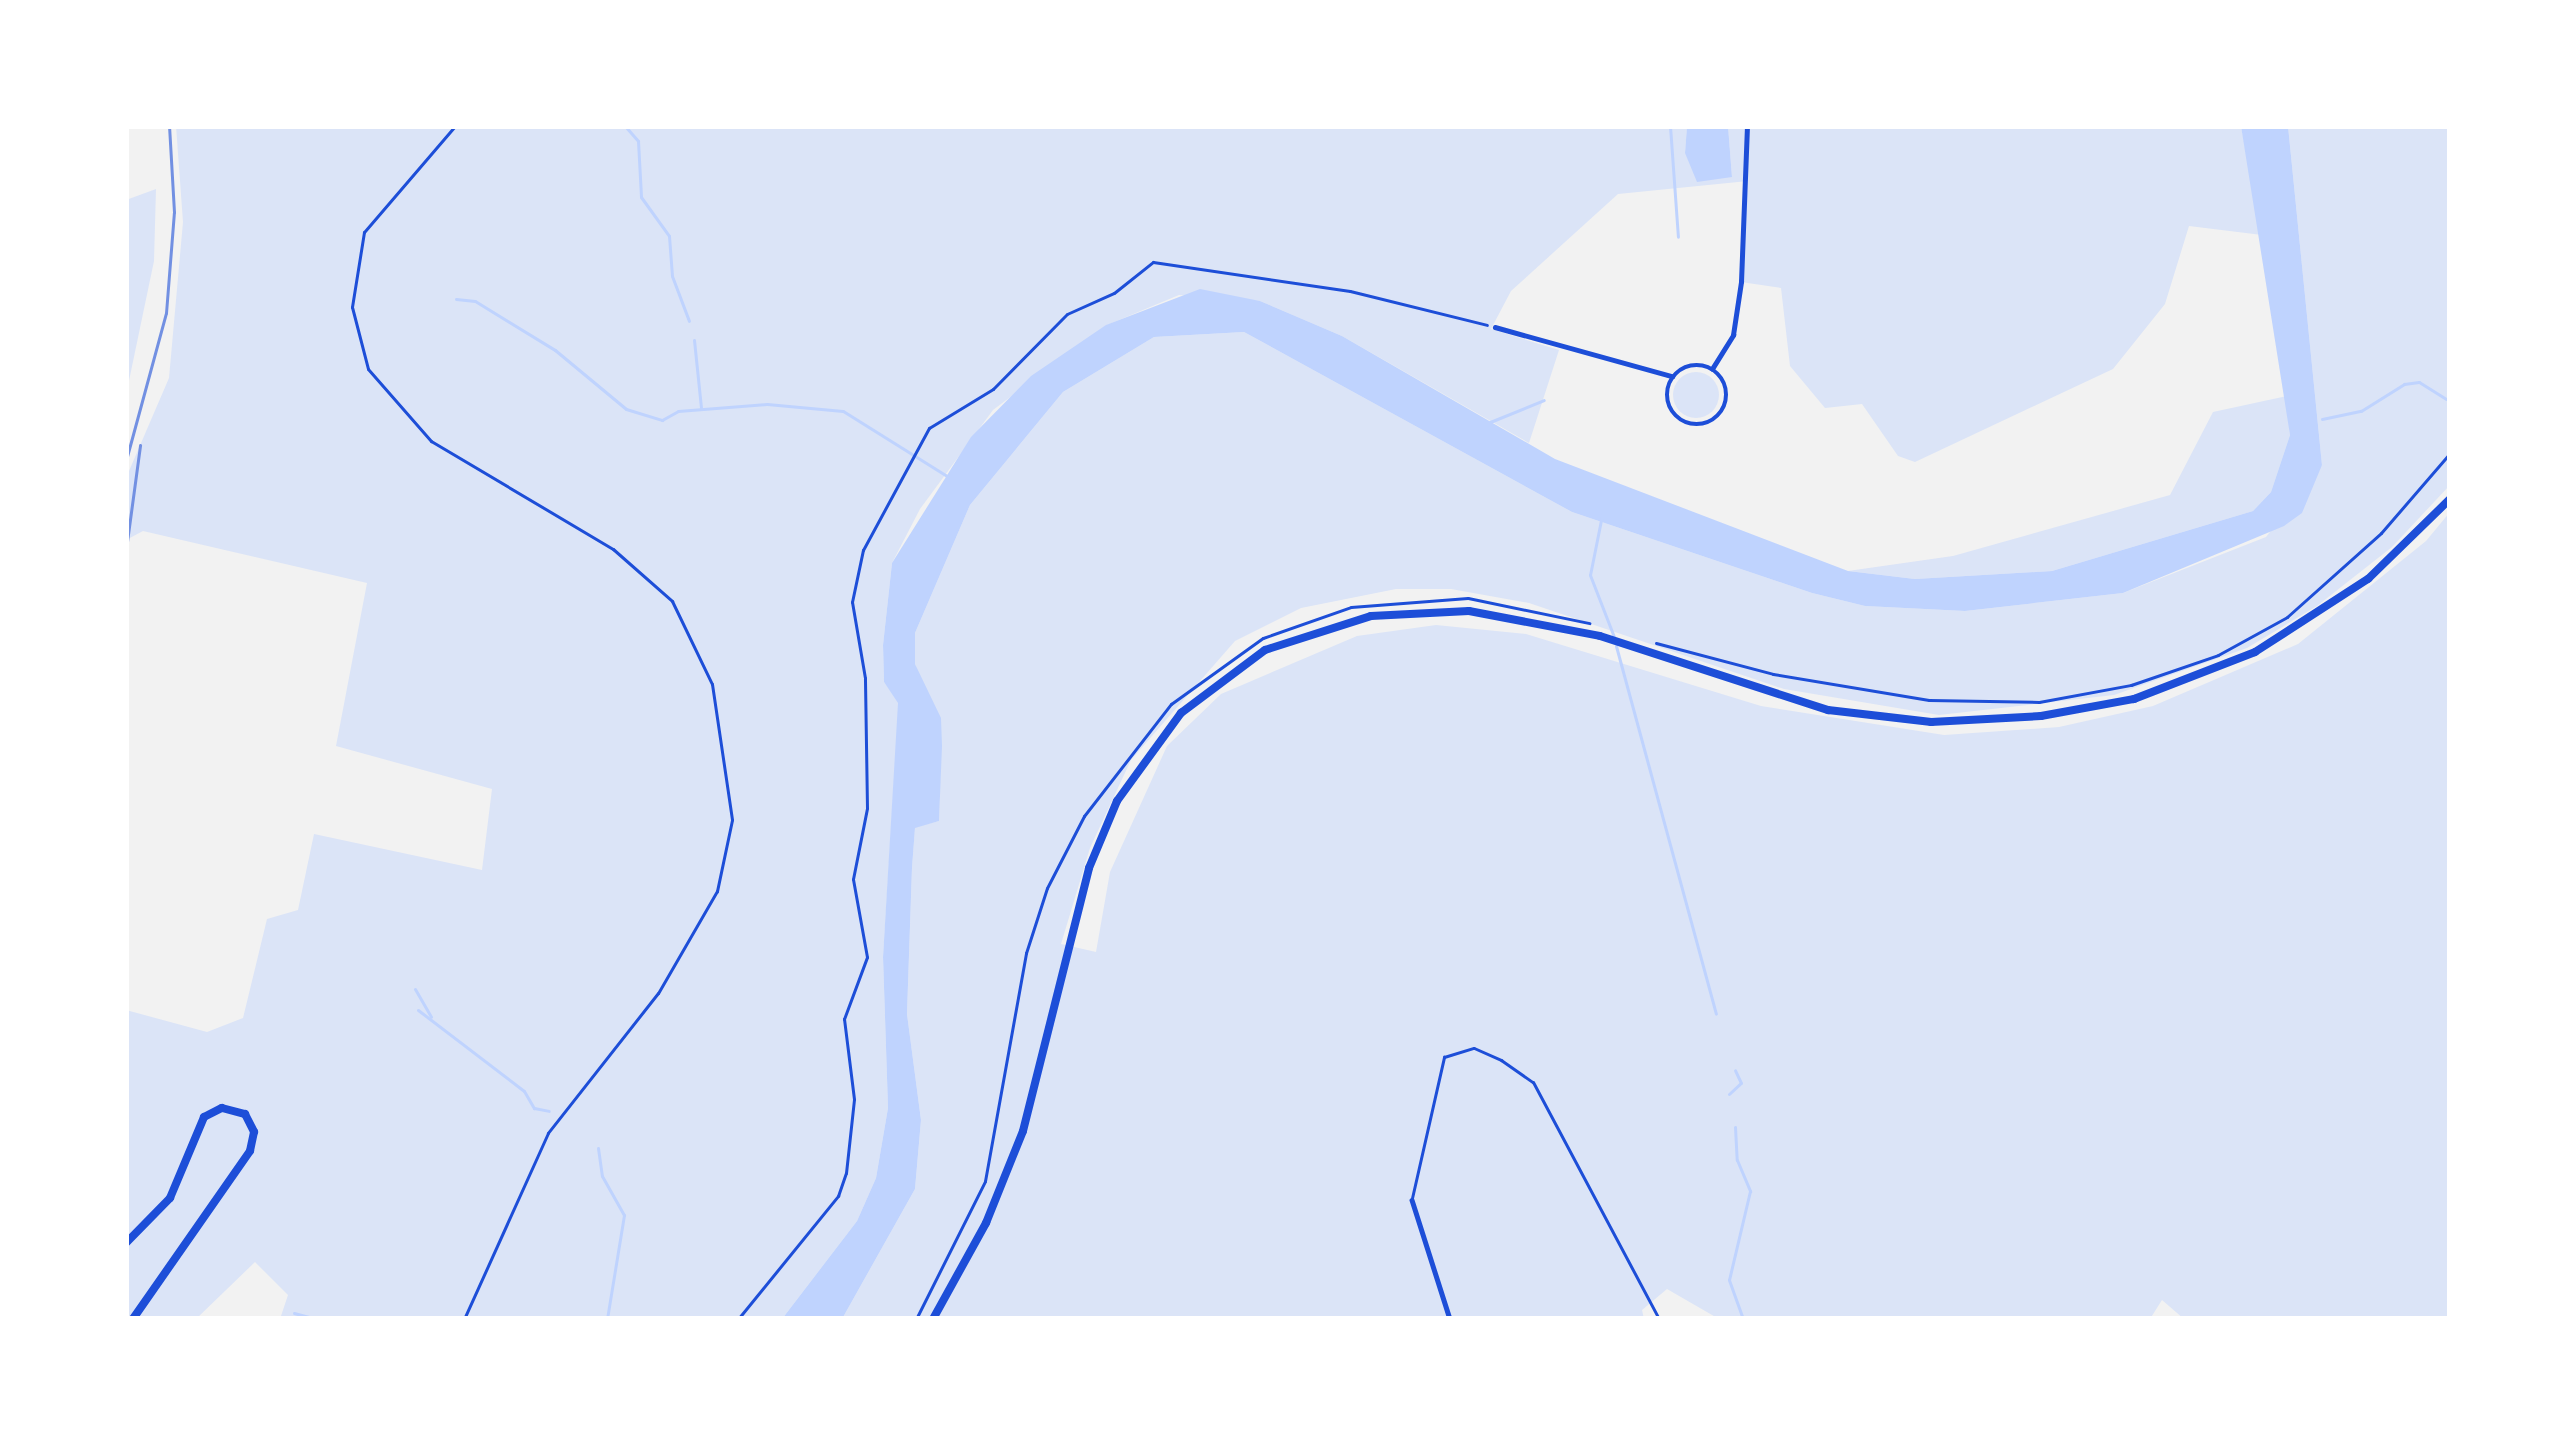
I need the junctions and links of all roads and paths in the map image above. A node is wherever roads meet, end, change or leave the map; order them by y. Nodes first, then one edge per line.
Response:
1 (455, 126) edge
2 (1747, 126) edge
3 (1495, 327) joint
4 (1712, 368) junction
5 (1672, 376) junction
6 (2450, 452) edge
7 (2450, 499) edge
8 (1545, 611) dead end
9 (1684, 651) dead end
10 (1412, 1200) joint
11 (126, 1243) edge
12 (133, 1319) edge
13 (464, 1319) edge
14 (738, 1319) edge
15 (916, 1319) edge
16 (933, 1319) edge
17 (1450, 1319) edge
18 (1659, 1319) edge

1 - 13 path
2 - 4 street
3 - 5 street
3 - 14 path
4 - 5 street
4 - 5 street
6 - 9 path
7 - 16 main road
8 - 15 path
10 - 17 street
10 - 18 lane
11 - 12 main road

